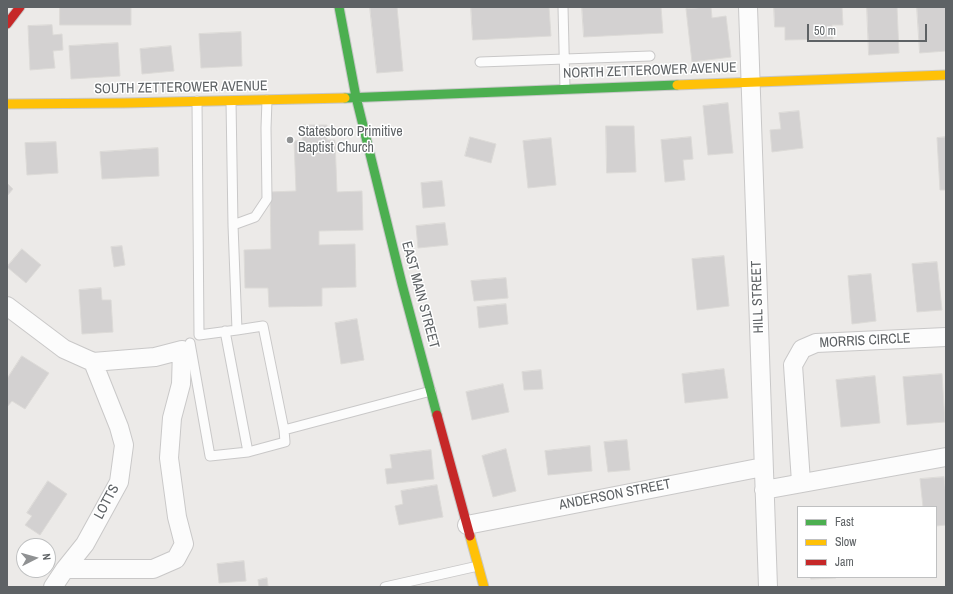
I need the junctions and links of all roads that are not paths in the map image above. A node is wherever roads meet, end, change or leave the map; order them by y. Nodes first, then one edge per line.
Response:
1 (20, 7) edge
2 (339, 7) edge
3 (563, 7) edge
4 (748, 7) edge
5 (7, 24) edge
6 (650, 56) dead end
7 (564, 59) junction
8 (480, 62) dead end
9 (946, 75) edge
10 (752, 81) junction
11 (565, 89) junction
12 (356, 97) junction
13 (267, 100) junction
14 (231, 101) junction
15 (197, 102) junction
16 (7, 104) edge
17 (233, 225) junction
18 (7, 306) edge
19 (237, 330) junction
20 (225, 332) junction
21 (199, 335) junction
22 (946, 337) edge
23 (186, 346) junction
24 (93, 362) junction
25 (431, 391) junction
26 (284, 430) junction
27 (248, 452) junction
28 (946, 457) edge
29 (763, 467) junction
30 (801, 482) junction
31 (764, 490) junction
32 (467, 525) junction
33 (478, 566) junction
34 (65, 569) junction
35 (53, 587) edge
36 (385, 587) edge
37 (484, 587) edge
38 (768, 587) edge

1 - 5 street
2 - 12 street, EAST MAIN STREET
3 - 7 lane
4 - 10 street, HILL STREET
6 - 7 lane
7 - 8 lane
7 - 11 lane
9 - 10 street, NORTH ZETTEROWER AVENUE
10 - 11 street, NORTH ZETTEROWER AVENUE
10 - 29 street, HILL STREET
11 - 12 street, NORTH ZETTEROWER AVENUE
12 - 13 street, SOUTH ZETTEROWER AVENUE
12 - 25 street, EAST MAIN STREET
13 - 14 street, SOUTH ZETTEROWER AVENUE
13 - 17 lane
14 - 15 street, SOUTH ZETTEROWER AVENUE
14 - 17 lane
15 - 16 street, SOUTH ZETTEROWER AVENUE
15 - 21 lane
17 - 19 lane
18 - 24 street
19 - 20 lane
19 - 26 lane
20 - 21 lane
20 - 27 lane
21 - 23 lane
22 - 30 street, MORRIS CIRCLE
23 - 24 street
23 - 27 lane
23 - 34 street
24 - 34 street, LOTTS
25 - 26 lane
25 - 32 street, EAST MAIN STREET
26 - 27 lane
28 - 30 street
29 - 31 street, HILL STREET
29 - 32 street, ANDERSON STREET
30 - 31 street
31 - 38 street, HILL STREET
32 - 33 street, EAST MAIN STREET
33 - 36 lane
33 - 37 street, EAST MAIN STREET
34 - 35 street, LOTTS

